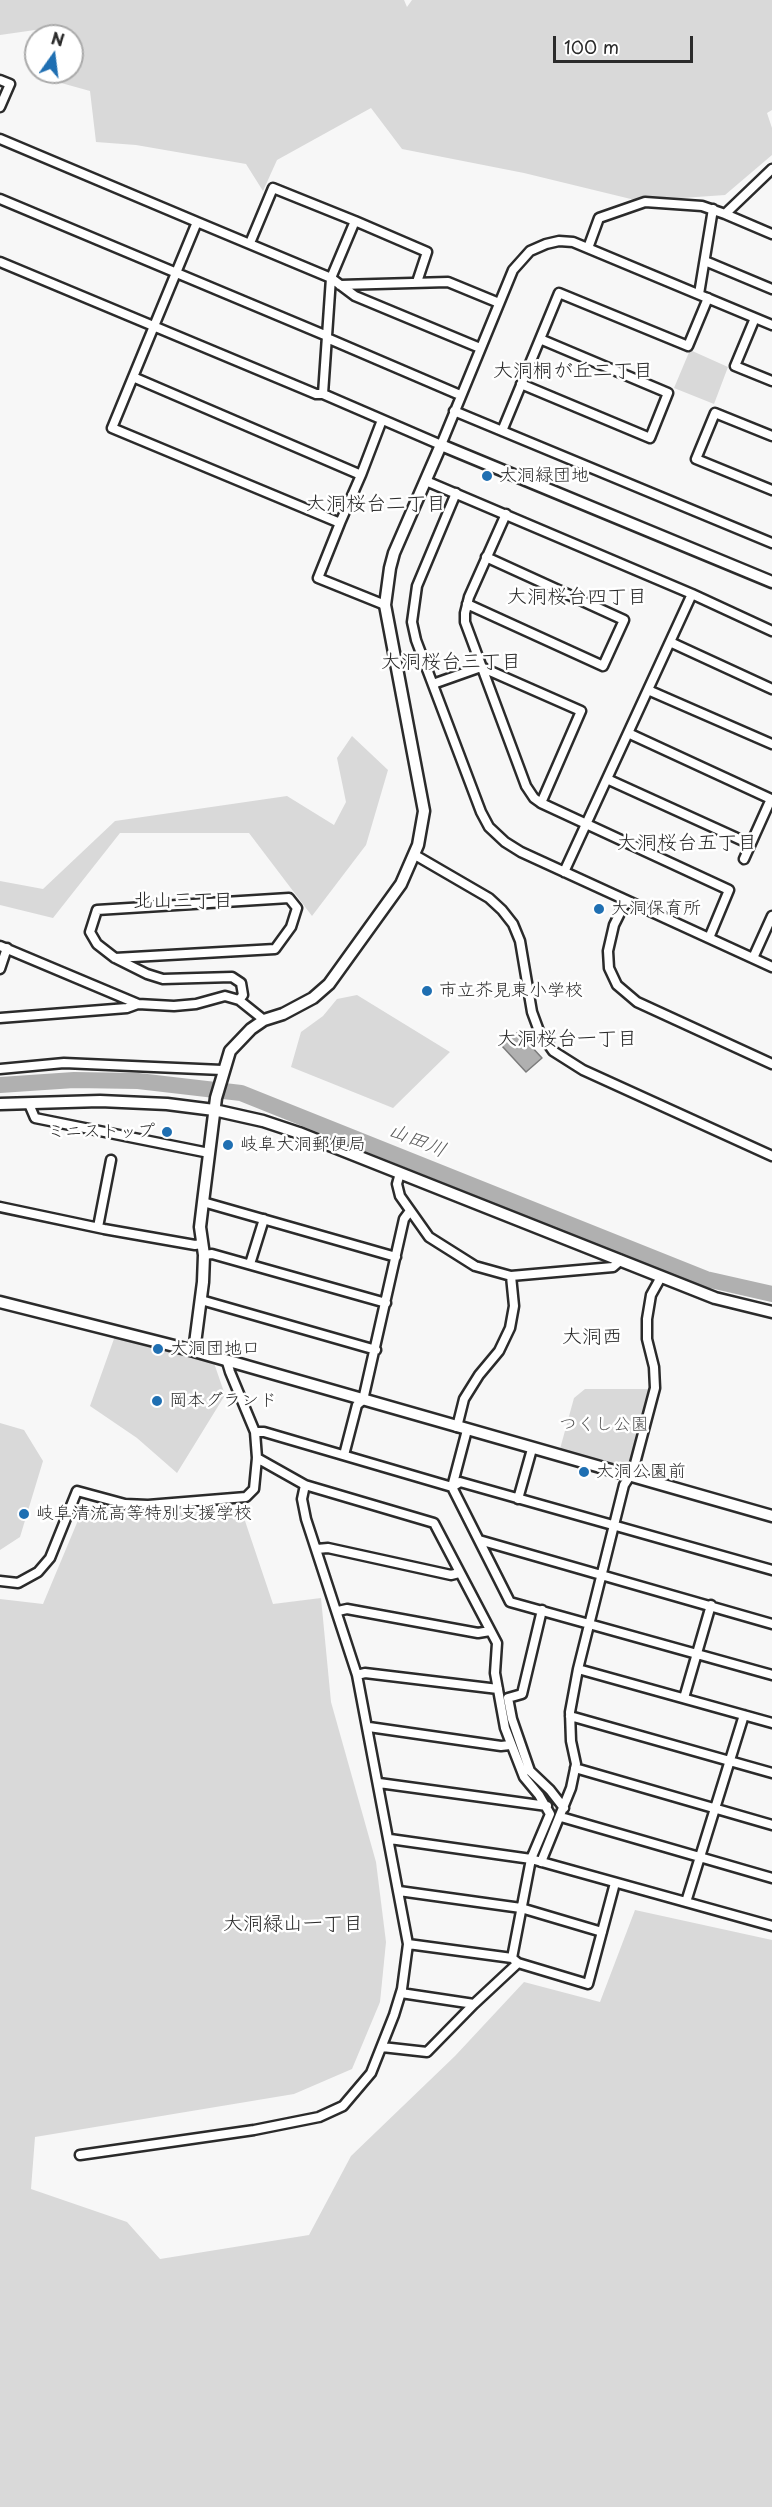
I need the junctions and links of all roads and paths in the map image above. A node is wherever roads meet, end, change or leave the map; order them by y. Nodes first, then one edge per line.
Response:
1 (0, 80) edge
2 (0, 107) edge
3 (0, 139) edge
4 (772, 169) edge
5 (0, 199) edge
6 (713, 209) junction
7 (725, 214) junction
8 (355, 221) junction
9 (197, 222) junction
10 (772, 234) edge
11 (250, 243) junction
12 (588, 248) junction
13 (705, 261) junction
14 (0, 262) edge
15 (176, 273) junction
16 (331, 278) junction
17 (417, 282) junction
18 (340, 285) junction
19 (772, 289) edge
20 (699, 294) junction
21 (708, 298) junction
22 (499, 303) junction
23 (755, 318) junction
24 (772, 325) edge
25 (154, 326) junction
26 (327, 337) junction
27 (540, 339) junction
28 (480, 348) junction
29 (133, 377) junction
30 (772, 381) edge
31 (521, 384) junction
32 (323, 394) junction
33 (460, 395) junction
34 (454, 411) junction
35 (382, 420) junction
36 (502, 431) junction
37 (772, 436) edge
38 (441, 445) junction
39 (361, 475) junction
40 (426, 481) junction
41 (772, 490) edge
42 (456, 493) junction
43 (506, 514) junction
44 (340, 523) junction
45 (772, 543) edge
46 (486, 557) junction
47 (772, 582) edge
48 (692, 594) junction
49 (467, 604) junction
50 (385, 605) junction
51 (772, 631) edge
52 (670, 642) junction
53 (481, 667) junction
54 (433, 684) junction
55 (772, 689) edge
56 (648, 690) junction
57 (628, 733) junction
58 (772, 744) edge
59 (607, 779) junction
60 (541, 803) junction
61 (586, 823) junction
62 (750, 844) junction
63 (415, 855) junction
64 (744, 859) dead end
65 (564, 872) junction
66 (626, 901) junction
67 (772, 916) edge
68 (709, 938) junction
69 (4, 947) edge
70 (115, 958) junction
71 (753, 958) junction
72 (772, 967) edge
73 (0, 969) edge
74 (239, 1000) junction
75 (138, 1004) junction
76 (0, 1018) edge
77 (264, 1020) junction
78 (772, 1064) edge
79 (0, 1069) edge
80 (221, 1075) junction
81 (0, 1104) edge
82 (29, 1104) junction
83 (215, 1104) junction
84 (210, 1153) junction
85 (772, 1156) edge
86 (111, 1160) dead end
87 (400, 1173) junction
88 (203, 1202) junction
89 (0, 1207) edge
90 (410, 1211) junction
91 (264, 1219) junction
92 (98, 1227) junction
93 (201, 1244) junction
94 (204, 1256) junction
95 (396, 1257) junction
96 (621, 1260) junction
97 (250, 1264) junction
98 (511, 1276) junction
99 (661, 1277) junction
100 (201, 1300) junction
101 (0, 1302) edge
102 (386, 1303) junction
103 (772, 1311) edge
104 (376, 1350) junction
105 (194, 1352) junction
106 (227, 1362) junction
107 (363, 1400) junction
108 (462, 1429) junction
109 (255, 1432) junction
110 (532, 1449) junction
111 (344, 1455) junction
112 (256, 1458) junction
113 (630, 1477) junction
114 (305, 1485) junction
115 (452, 1487) junction
116 (518, 1499) junction
117 (772, 1516) edge
118 (614, 1526) junction
119 (478, 1540) junction
120 (317, 1549) junction
121 (772, 1570) edge
122 (459, 1573) junction
123 (602, 1574) junction
124 (0, 1581) edge
125 (711, 1605) junction
126 (542, 1610) junction
127 (338, 1611) junction
128 (590, 1622) junction
129 (772, 1624) edge
130 (490, 1631) junction
131 (697, 1652) junction
132 (578, 1669) junction
133 (357, 1675) junction
134 (772, 1675) edge
135 (498, 1689) junction
136 (684, 1698) junction
137 (744, 1715) junction
138 (570, 1716) junction
139 (772, 1723) edge
140 (369, 1727) junction
141 (510, 1745) junction
142 (730, 1761) junction
143 (575, 1768) junction
144 (772, 1773) edge
145 (379, 1783) junction
146 (547, 1806) junction
147 (564, 1808) junction
148 (716, 1808) junction
149 (561, 1817) junction
150 (772, 1825) edge
151 (390, 1839) junction
152 (700, 1858) junction
153 (531, 1859) junction
154 (541, 1862) junction
155 (772, 1878) edge
156 (615, 1883) junction
157 (399, 1891) junction
158 (686, 1902) junction
159 (520, 1908) junction
160 (772, 1926) edge
161 (602, 1932) junction
162 (408, 1944) junction
163 (515, 1960) junction
164 (401, 1993) junction
165 (474, 2004) junction
166 (382, 2047) junction
167 (80, 2155) dead end

1 - 2 street
3 - 9 street
4 - 7 street
5 - 15 street
6 - 7 street
6 - 12 street
6 - 13 street
7 - 10 street
8 - 11 street
8 - 16 street
8 - 17 street
9 - 11 street
9 - 15 street
11 - 16 street
12 - 20 street
12 - 22 street
13 - 19 street
13 - 20 street
14 - 25 street
15 - 25 street
15 - 26 street
16 - 18 street
16 - 26 street
17 - 18 street
17 - 22 street
18 - 28 street
20 - 21 street
21 - 23 street
21 - 27 street
22 - 28 street
23 - 24 street
23 - 30 street
25 - 29 street
25 - 32 street
26 - 32 street
26 - 33 street
27 - 31 street
27 - 31 street
28 - 33 street
29 - 39 street
29 - 44 street
31 - 36 street
32 - 35 street
33 - 34 street
34 - 36 street
34 - 38 street
35 - 38 street
35 - 39 street
36 - 45 street
37 - 41 street
38 - 40 street
38 - 47 street
39 - 44 street
40 - 42 street
40 - 50 street
42 - 43 street
42 - 54 street
43 - 46 street
43 - 48 street
44 - 50 street
46 - 49 street
46 - 49 street
48 - 51 street
48 - 52 street
49 - 53 street
50 - 63 street
52 - 55 street
52 - 56 street
53 - 54 street
53 - 60 street
53 - 60 street
54 - 65 street
56 - 57 street
56 - 58 street
57 - 59 street
57 - 62 street
59 - 61 street
59 - 62 street
60 - 61 street
61 - 65 street
61 - 68 street
62 - 64 street
63 - 77 street
63 - 85 street
65 - 66 street
66 - 68 street
66 - 78 street
67 - 71 street
68 - 71 street
69 - 73 street
69 - 75 street
70 - 70 street
70 - 74 street
71 - 72 street
74 - 75 street
74 - 77 street
75 - 76 street
77 - 80 street
79 - 80 street
80 - 83 street
81 - 82 street
82 - 83 street
82 - 84 street
83 - 84 street
83 - 87 street
84 - 88 street
86 - 92 street
87 - 90 street
87 - 96 street
88 - 91 street
88 - 93 street
89 - 92 street
90 - 95 street
90 - 98 street
91 - 95 street
91 - 97 street
92 - 93 street
93 - 94 street
94 - 97 street
94 - 100 street
95 - 102 street
96 - 98 street
96 - 99 street
97 - 102 street
98 - 108 street
99 - 103 street
99 - 113 street
100 - 104 street
100 - 105 street
101 - 105 street
102 - 104 street
104 - 107 street
105 - 106 street
106 - 107 street
106 - 109 street
107 - 108 street
107 - 111 street
108 - 110 street
108 - 115 street
109 - 111 street
109 - 112 street
110 - 113 street
110 - 116 street
111 - 115 street
112 - 114 street
112 - 124 street
113 - 117 street
113 - 118 street
114 - 120 street
114 - 122 street
115 - 116 street
115 - 119 street
116 - 118 street
118 - 121 street
118 - 123 street
119 - 123 street
119 - 126 street
120 - 122 street
120 - 127 street
122 - 130 street
123 - 125 street
123 - 128 street
125 - 129 street
125 - 131 street
126 - 128 street
126 - 147 street
127 - 130 street
127 - 133 street
128 - 131 street
128 - 132 street
130 - 135 street
131 - 134 street
131 - 136 street
132 - 136 street
132 - 138 street
133 - 135 street
133 - 140 street
135 - 141 street
136 - 137 street
137 - 139 street
137 - 142 street
138 - 142 street
138 - 143 street
140 - 141 street
140 - 145 street
141 - 146 street
142 - 144 street
142 - 148 street
143 - 147 street
143 - 148 street
145 - 146 street
145 - 151 street
146 - 153 street
147 - 149 street
148 - 150 street
148 - 152 street
149 - 152 street
149 - 154 street
151 - 153 street
151 - 157 street
152 - 155 street
152 - 158 street
153 - 154 street
153 - 159 street
154 - 156 street
156 - 158 street
156 - 161 street
157 - 159 street
157 - 162 street
158 - 160 street
159 - 161 street
159 - 163 street
161 - 163 street
162 - 163 street
162 - 164 street
163 - 165 street
164 - 165 street
164 - 166 street
165 - 166 street
166 - 167 street

